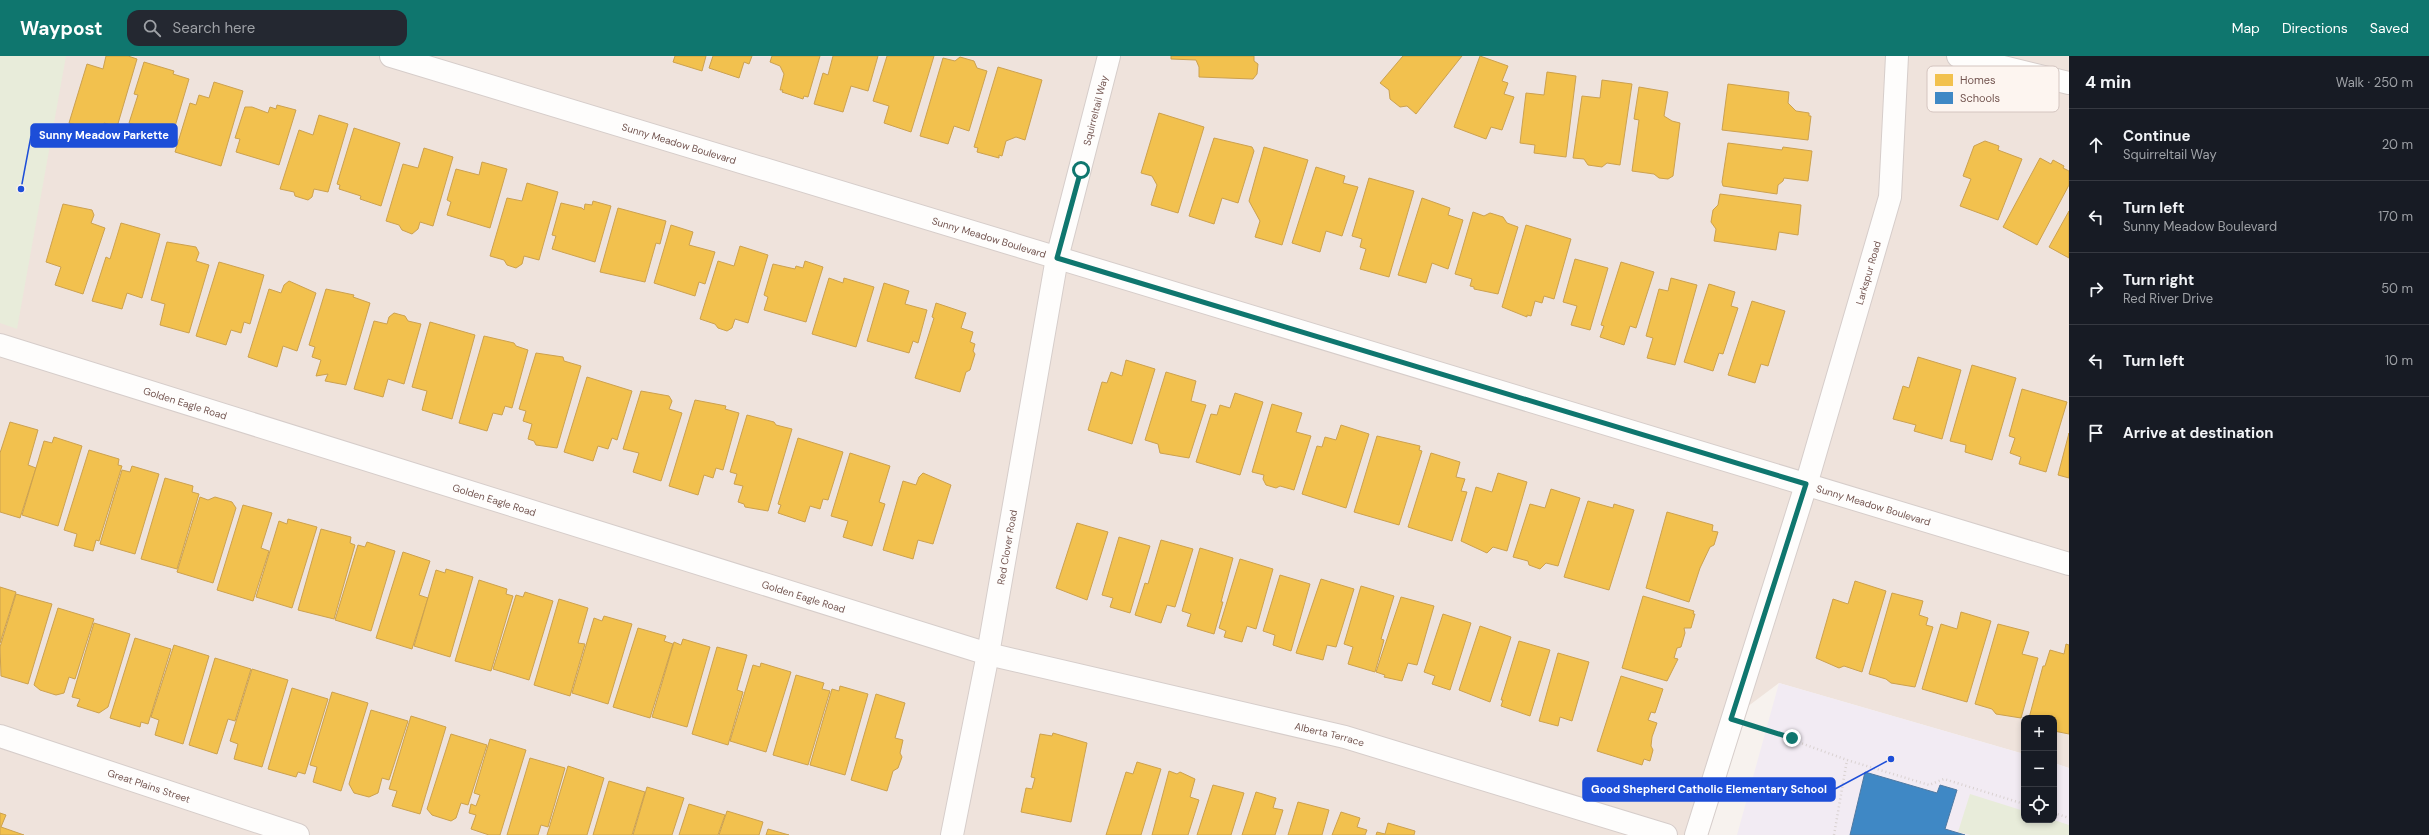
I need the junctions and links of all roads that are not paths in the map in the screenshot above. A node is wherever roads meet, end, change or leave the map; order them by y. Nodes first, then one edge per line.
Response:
1 (392, 56) edge
2 (1109, 56) edge
3 (1897, 56) edge
4 (1958, 56) edge
5 (1999, 66) edge
6 (2059, 81) edge
7 (2069, 83) edge
8 (1057, 258) junction
9 (0, 345) edge
10 (1806, 484) junction
11 (2069, 564) edge
12 (988, 654) junction
13 (0, 736) edge
14 (298, 835) edge
15 (952, 835) edge
16 (1666, 835) edge
17 (1696, 835) edge

1 - 8 street, Sunny Meadow Boulevard
2 - 8 street, Squirreltail Way
3 - 10 street, Larkspur Road
4 - 5 street
6 - 7 street
8 - 10 street, Sunny Meadow Boulevard
8 - 12 street, Red Clover Road
9 - 12 street, Golden Eagle Road
10 - 11 street, Sunny Meadow Boulevard
10 - 17 street, Larkspur Road
12 - 15 street, Red Clover Road
12 - 16 street, Alberta Terrace
13 - 14 street, Great Plains Street

